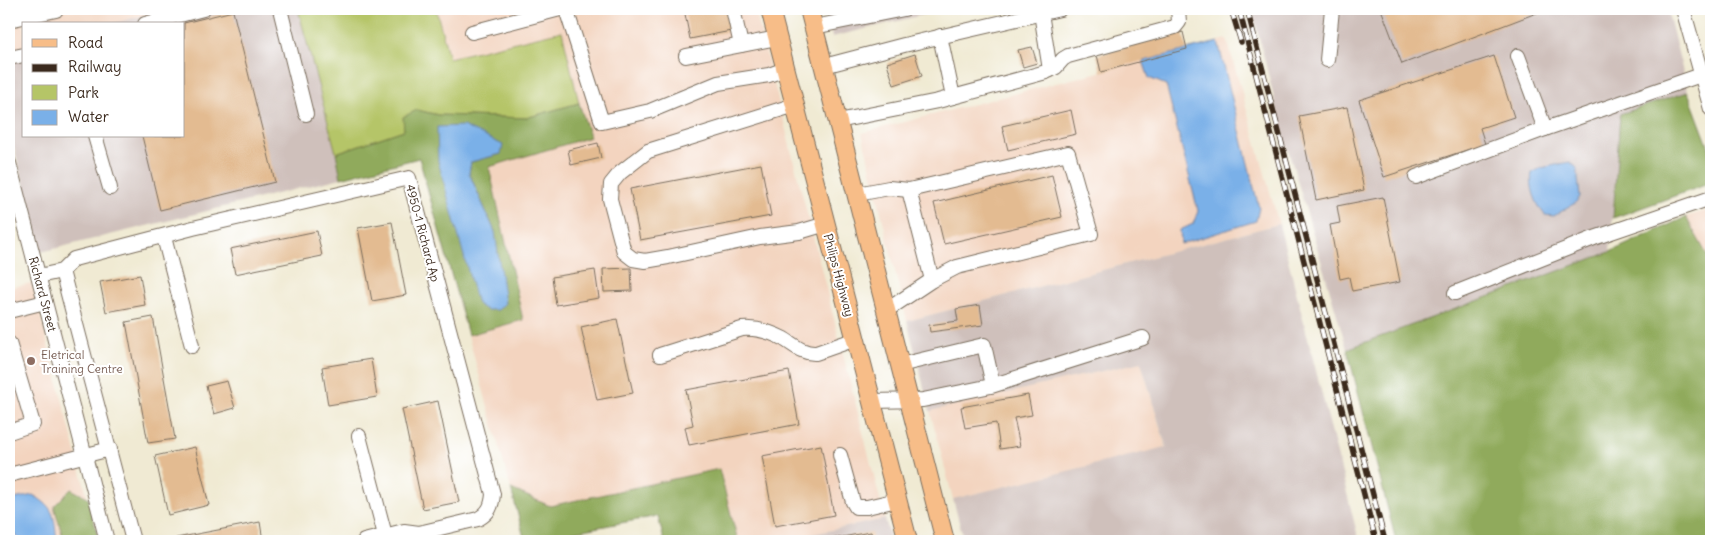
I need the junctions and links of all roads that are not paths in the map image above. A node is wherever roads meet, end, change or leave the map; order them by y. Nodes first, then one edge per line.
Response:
1 (57, 9) edge
2 (203, 9) edge
3 (280, 9) edge
4 (560, 9) edge
5 (566, 9) edge
6 (733, 9) edge
7 (770, 9) edge
8 (810, 9) edge
9 (904, 9) edge
10 (1060, 9) edge
11 (1178, 9) edge
12 (1332, 9) edge
13 (1686, 10) edge
14 (525, 13) edge
15 (1041, 13) junction
16 (9, 20) edge
17 (153, 22) edge
18 (814, 27) junction
19 (472, 32) dead end
20 (940, 36) junction
21 (777, 38) junction
22 (741, 45) junction
23 (22, 55) edge
24 (686, 56) dead end
25 (1518, 56) dead end
26 (9, 58) edge
27 (1327, 60) dead end
28 (824, 66) junction
29 (786, 69) junction
30 (1050, 70) junction
31 (1701, 76) junction
32 (1709, 94) edge
33 (953, 96) junction
34 (795, 105) junction
35 (1711, 110) edge
36 (306, 114) dead end
37 (838, 121) junction
38 (1545, 129) junction
39 (96, 138) edge
40 (9, 163) edge
41 (1416, 178) dead end
42 (110, 188) dead end
43 (909, 190) junction
44 (857, 194) junction
45 (1711, 198) edge
46 (826, 224) junction
47 (164, 237) junction
48 (62, 271) junction
49 (39, 276) junction
50 (932, 280) junction
51 (1455, 293) dead end
52 (46, 302) junction
53 (887, 310) junction
54 (9, 311) edge
55 (1143, 338) dead end
56 (856, 339) junction
57 (9, 344) edge
58 (192, 346) dead end
59 (660, 355) dead end
60 (900, 365) junction
61 (993, 385) junction
62 (908, 399) junction
63 (872, 401) junction
64 (9, 432) edge
65 (359, 436) dead end
66 (110, 449) junction
67 (840, 455) dead end
68 (85, 456) junction
69 (9, 475) edge
70 (897, 500) junction
71 (385, 536) junction
72 (107, 541) edge
73 (133, 541) edge
74 (364, 541) edge
75 (908, 541) edge
76 (945, 541) edge

1 - 16 street
2 - 17 street
3 - 36 street
4 - 14 street
5 - 29 street
6 - 22 street
7 - 21 main road, Philips Highway
8 - 18 main road
9 - 18 street
10 - 15 street
11 - 30 street
12 - 27 street
13 - 31 street
14 - 19 street
15 - 20 street
15 - 30 street
18 - 28 main road
20 - 28 street
20 - 33 street
21 - 22 street
21 - 29 main road, Philips Highway
22 - 24 street
23 - 26 street
25 - 38 street
28 - 37 main road
29 - 34 main road, Philips Highway
30 - 33 street
31 - 32 street
31 - 38 street
32 - 35 street
33 - 37 street
34 - 46 main road, Philips Highway
34 - 46 street
37 - 44 main road
38 - 41 street
39 - 42 street
40 - 49 street, Richard Street
43 - 44 street
43 - 50 street
43 - 50 street
44 - 53 main road
45 - 51 street
46 - 56 main road, Philips Highway
47 - 48 street, 4950-1 Richard Ap
47 - 58 street
47 - 71 street, 4950-1 Richard Ap
48 - 49 street, 4950-1 Richard Ap
48 - 66 street
49 - 52 street, Richard Street
50 - 53 street
52 - 54 street
52 - 68 street, Richard Street
53 - 60 main road
55 - 61 street
56 - 59 street
56 - 63 main road, Philips Highway
57 - 64 street
60 - 61 street
60 - 62 main road
61 - 62 street
62 - 63 street
62 - 76 main road
63 - 70 main road, Philips Highway
65 - 71 street
66 - 68 street
66 - 73 street
67 - 70 street
68 - 69 street
68 - 72 street, Richard Street
70 - 75 main road, Philips Highway
71 - 74 street, 4950-1 Richard Ap

